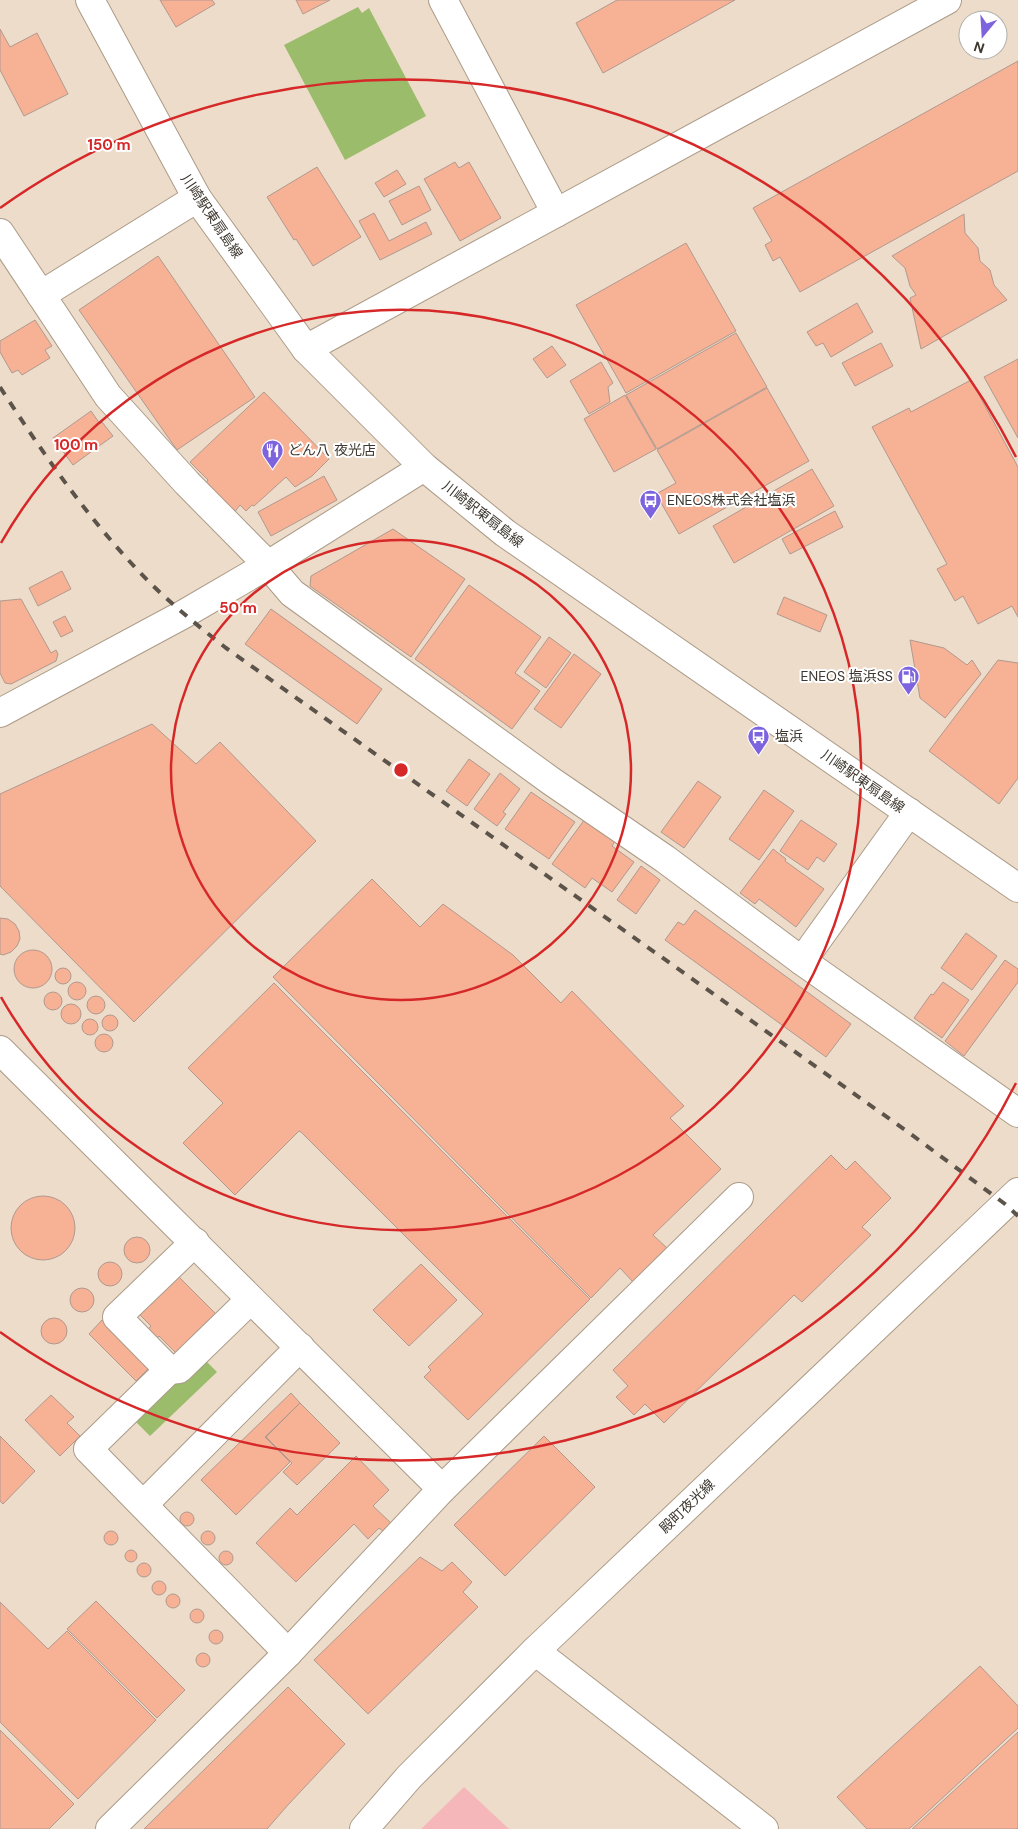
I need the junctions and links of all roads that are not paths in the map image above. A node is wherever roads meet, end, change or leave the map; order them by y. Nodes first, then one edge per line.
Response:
1 (90, 0) edge
2 (443, 0) edge
3 (947, 0) edge
4 (197, 198) junction
5 (556, 213) junction
6 (0, 233) edge
7 (41, 295) junction
8 (306, 349) junction
9 (424, 467) junction
10 (268, 565) junction
11 (1, 710) edge
12 (909, 812) junction
13 (1018, 888) edge
14 (802, 961) junction
15 (0, 1050) edge
16 (1018, 1113) edge
17 (1018, 1192) edge
18 (739, 1197) dead end
19 (195, 1242) junction
20 (250, 1300) junction
21 (300, 1347) junction
22 (170, 1370) junction
23 (442, 1489) junction
24 (144, 1504) junction
25 (534, 1651) junction
26 (288, 1653) junction
27 (110, 1829) edge
28 (364, 1829) edge
29 (764, 1829) edge

1 - 4 main road, 川崎駅東扇島線
2 - 5 main road
3 - 5 main road
4 - 7 main road
4 - 8 main road, 川崎駅東扇島線
5 - 8 main road
6 - 7 main road
7 - 10 main road
8 - 9 main road, 川崎駅東扇島線
9 - 10 main road
9 - 12 main road, 川崎駅東扇島線
10 - 11 main road
10 - 14 main road
12 - 13 main road, 川崎駅東扇島線
12 - 14 main road
14 - 16 main road
15 - 19 main road
17 - 25 main road, 殿町夜光線
18 - 23 main road
19 - 20 main road
19 - 22 main road
20 - 21 main road
20 - 22 main road
21 - 23 main road
21 - 24 main road
22 - 24 main road
23 - 26 main road
24 - 26 main road
25 - 28 main road, 殿町夜光線
25 - 29 main road
26 - 27 main road

